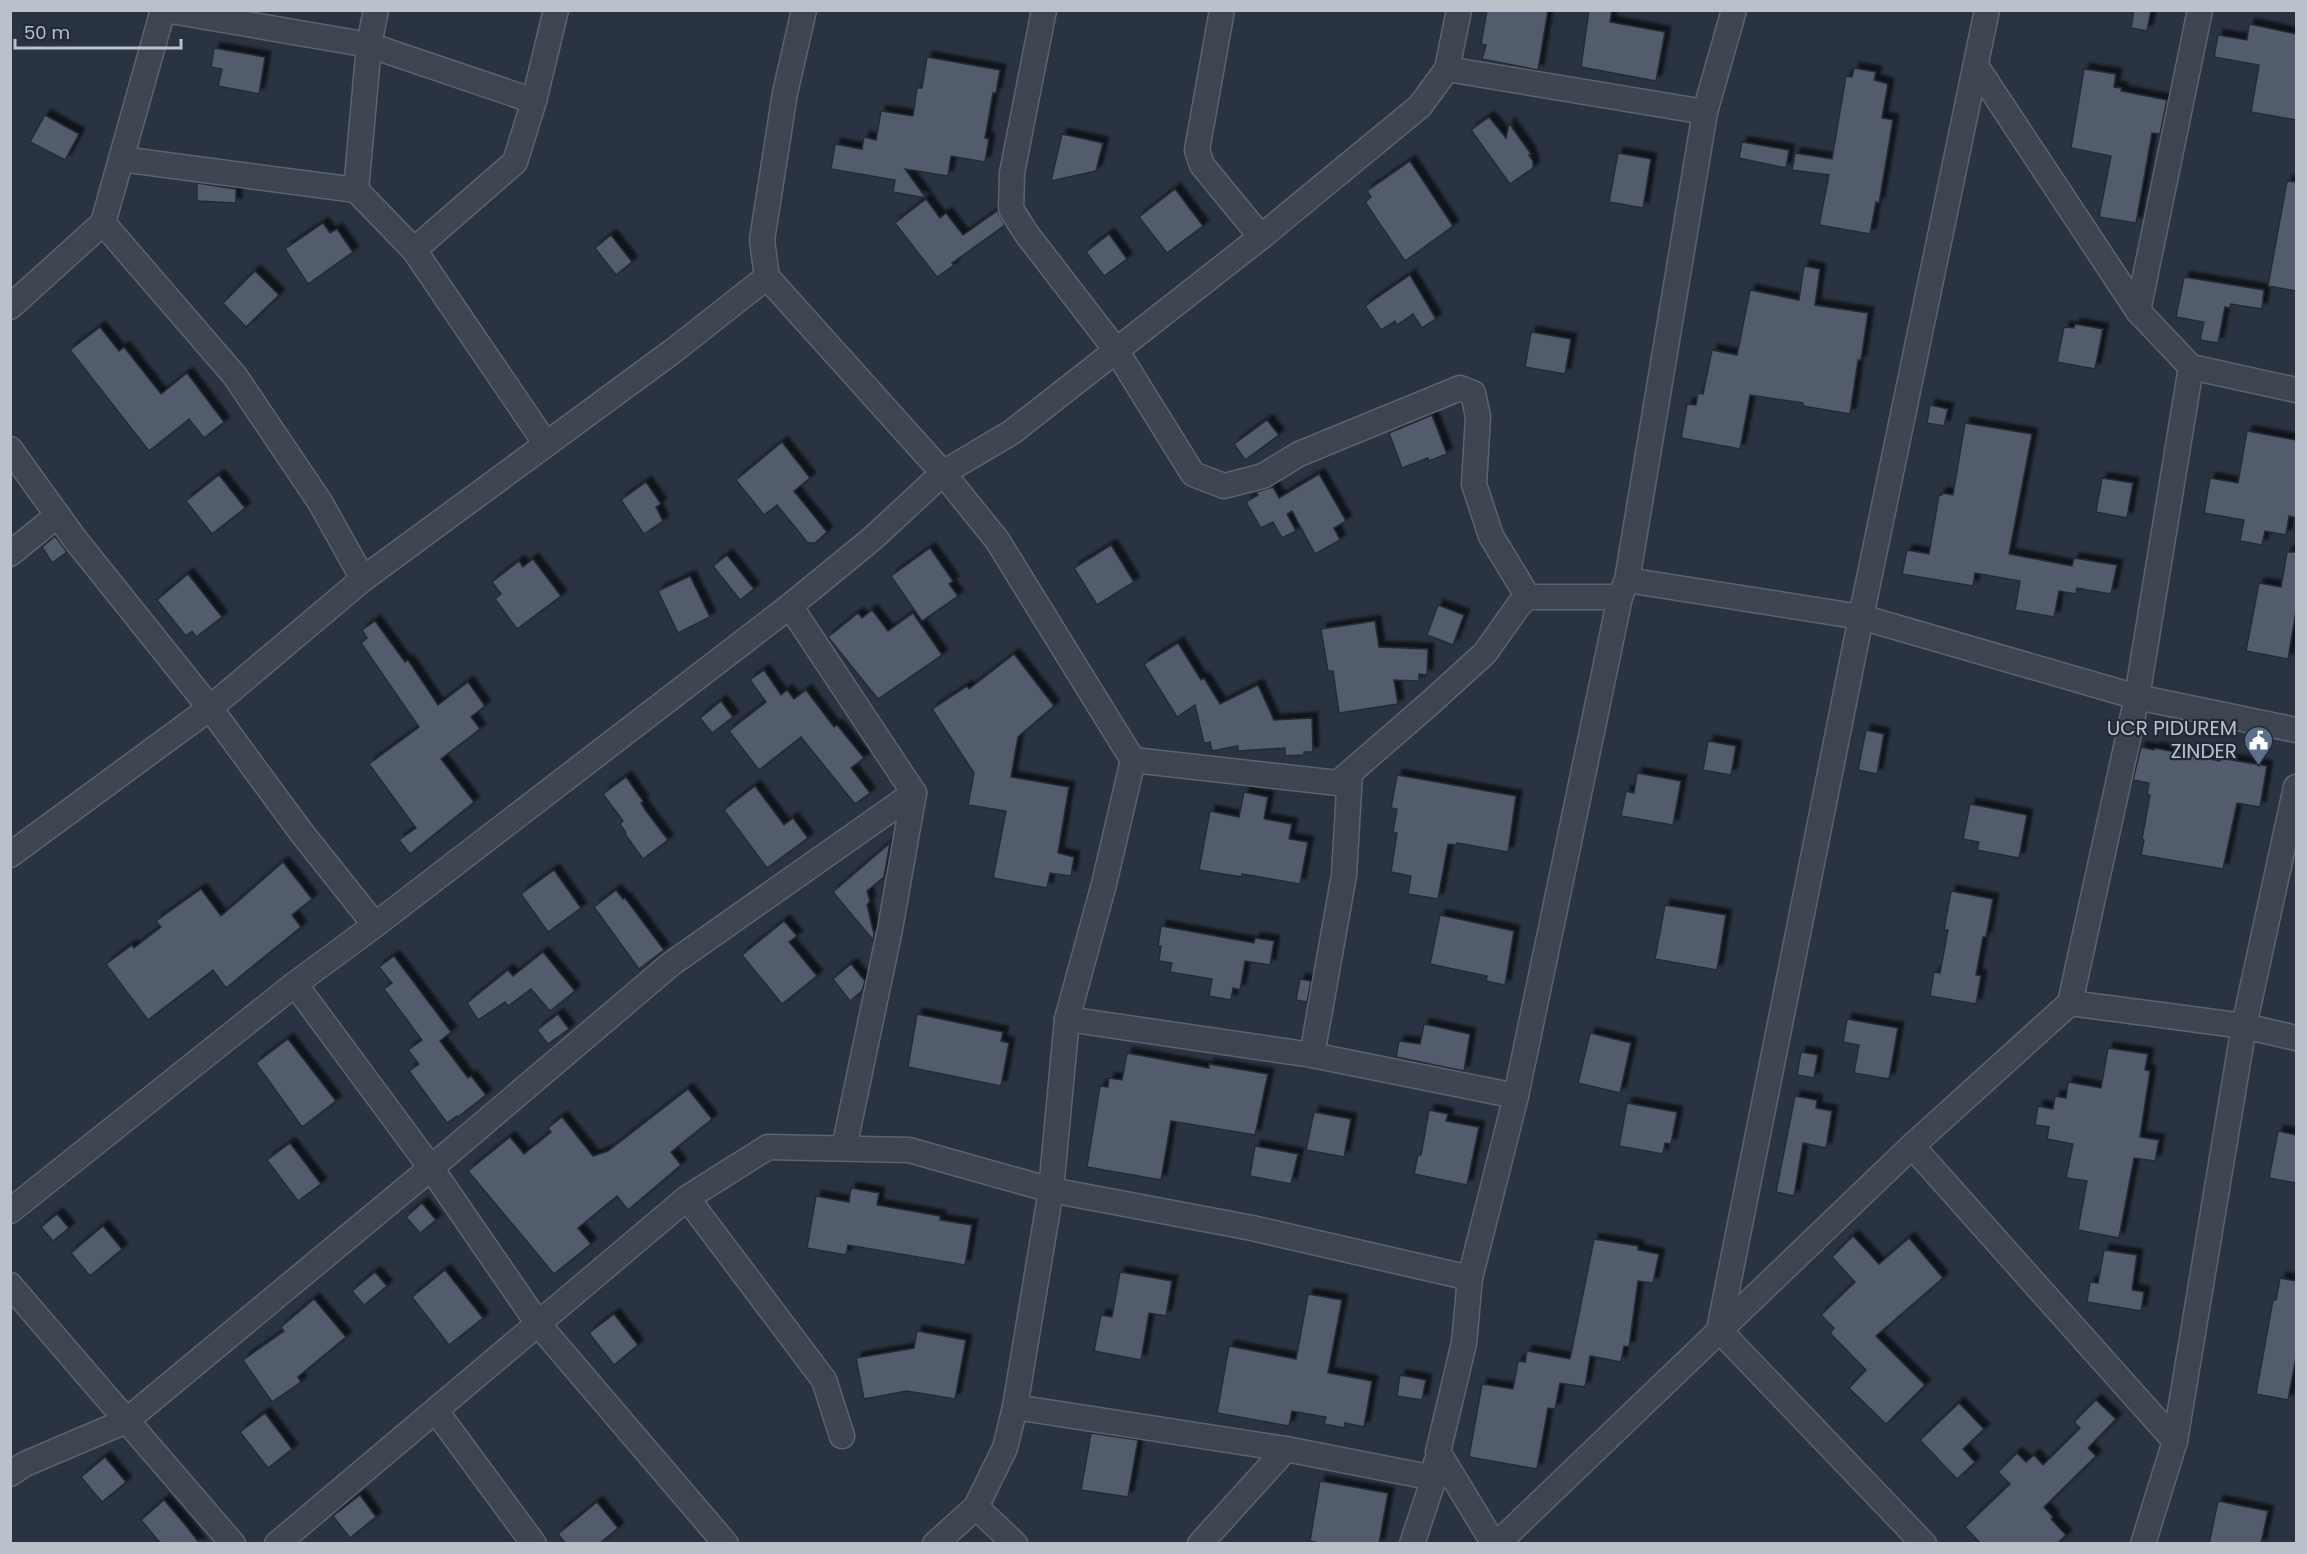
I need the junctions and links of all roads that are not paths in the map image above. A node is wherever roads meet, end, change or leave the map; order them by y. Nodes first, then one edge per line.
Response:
1 (164, 10) edge
2 (376, 10) edge
3 (556, 10) edge
4 (804, 10) edge
5 (1044, 10) edge
6 (1222, 10) edge
7 (1459, 10) edge
8 (1734, 10) edge
9 (1988, 10) edge
10 (2199, 10) edge
11 (369, 45) junction
12 (1976, 66) junction
13 (1447, 69) junction
14 (534, 101) junction
15 (1706, 112) junction
16 (121, 159) junction
17 (356, 190) junction
18 (103, 223) junction
19 (1261, 237) junction
20 (414, 250) junction
21 (767, 277) junction
22 (10, 307) edge
23 (2138, 311) junction
24 (1116, 350) junction
25 (2192, 367) junction
26 (2296, 390) edge
27 (546, 444) junction
28 (10, 449) edge
29 (943, 473) junction
30 (58, 515) junction
31 (10, 554) edge
32 (363, 579) junction
33 (1624, 588) junction
34 (1528, 597) junction
35 (790, 606) junction
36 (1861, 617) junction
37 (2137, 698) junction
38 (210, 708) junction
39 (2296, 730) edge
40 (1133, 760) junction
41 (1350, 773) junction
42 (2296, 788) edge
43 (914, 792) junction
44 (10, 855) edge
45 (375, 925) junction
46 (294, 984) junction
47 (2070, 1003) junction
48 (1067, 1019) junction
49 (2244, 1026) junction
50 (2296, 1038) edge
51 (1312, 1055) junction
52 (1516, 1096) junction
53 (1912, 1146) junction
54 (844, 1148) junction
55 (431, 1168) junction
56 (1051, 1190) junction
57 (687, 1198) junction
58 (10, 1211) edge
59 (1470, 1278) junction
60 (10, 1285) edge
61 (539, 1325) junction
62 (1719, 1330) junction
63 (1015, 1407) junction
64 (436, 1411) junction
65 (126, 1421) junction
66 (842, 1436) dead end
67 (2175, 1441) junction
68 (1286, 1449) junction
69 (1438, 1452) junction
70 (10, 1474) edge
71 (1434, 1478) junction
72 (976, 1507) junction
73 (233, 1544) edge
74 (278, 1544) edge
75 (534, 1544) edge
76 (726, 1544) edge
77 (935, 1544) edge
78 (1015, 1544) edge
79 (1200, 1544) edge
80 (1412, 1544) edge
81 (1496, 1544) edge
82 (1924, 1544) edge
83 (2143, 1544) edge

1 - 11 street
1 - 16 street
2 - 11 street
3 - 14 street
4 - 21 street
5 - 24 street
6 - 19 street
7 - 13 street
8 - 15 street
9 - 12 street
10 - 23 street
11 - 14 street
11 - 17 street
12 - 23 street
12 - 36 street
13 - 15 street
13 - 19 street
14 - 20 street
15 - 33 street
16 - 17 street
16 - 18 street
17 - 20 street
18 - 22 street
18 - 32 street
19 - 24 street
20 - 27 street
21 - 27 street
21 - 29 street
23 - 25 street
24 - 29 street
24 - 34 street
25 - 26 street
25 - 37 street
27 - 32 street
28 - 30 street
29 - 35 street
29 - 40 street
30 - 31 street
30 - 38 street
32 - 38 street
33 - 34 street
33 - 36 street
33 - 52 street
34 - 41 street
35 - 43 street
35 - 45 street
36 - 37 street
36 - 62 street
37 - 39 street
37 - 47 street
38 - 44 street
38 - 45 street
40 - 41 street
40 - 48 street
41 - 51 street
42 - 49 street
43 - 54 street
43 - 55 street
45 - 46 street
46 - 55 street
46 - 58 street
47 - 49 street
47 - 53 street
48 - 51 street
48 - 56 street
49 - 50 street
49 - 67 street
51 - 52 street
52 - 59 street
53 - 62 street
53 - 67 street
54 - 56 street
54 - 57 street
55 - 61 street
55 - 65 street
56 - 59 street
56 - 63 street
57 - 61 street
57 - 66 street
59 - 69 street
60 - 65 street
61 - 64 street
61 - 76 street
62 - 81 street
62 - 82 street
63 - 68 street
63 - 72 street
64 - 74 street
64 - 75 street
65 - 70 street
65 - 73 street
67 - 83 street
68 - 71 street
68 - 79 street
69 - 71 street
69 - 81 street
71 - 80 street
72 - 77 street
72 - 78 street

